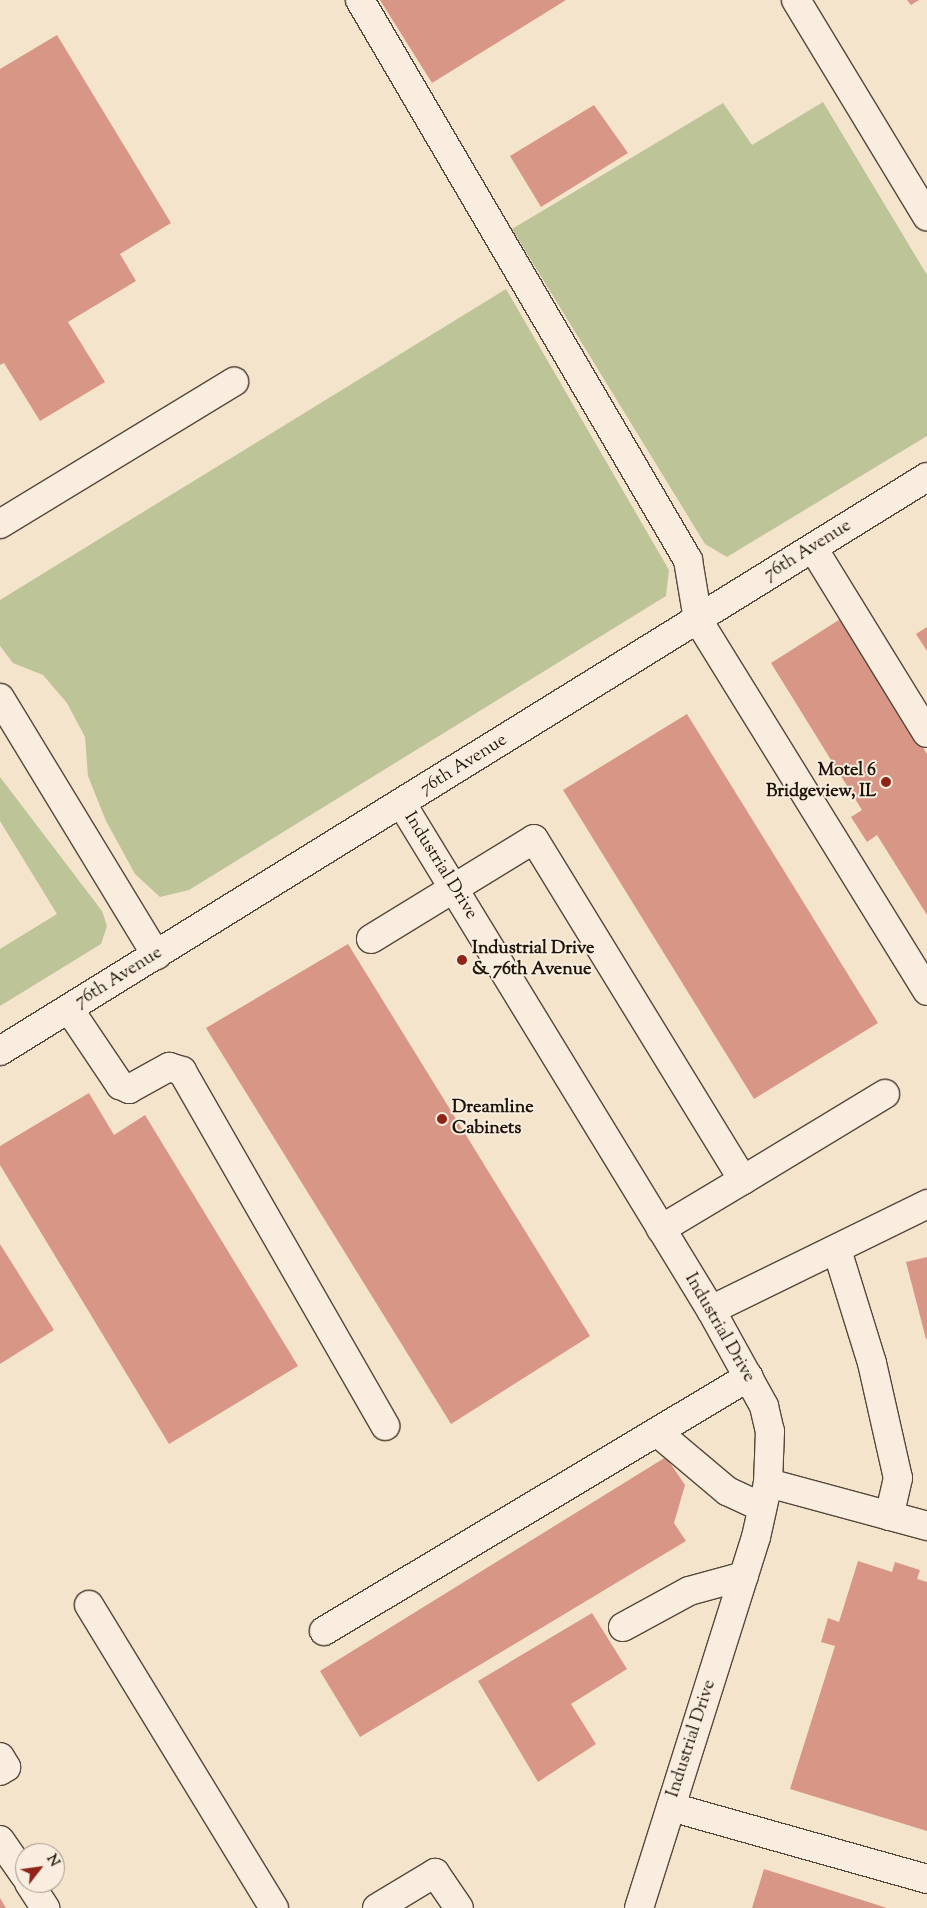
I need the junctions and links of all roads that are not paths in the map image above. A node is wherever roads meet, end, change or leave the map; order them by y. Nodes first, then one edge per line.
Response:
1 (360, 0) edge
2 (796, 0) edge
3 (927, 216) edge
4 (234, 382) dead end
5 (927, 477) edge
6 (0, 524) edge
7 (813, 548) junction
8 (698, 620) junction
9 (4, 712) edge
10 (927, 733) edge
11 (402, 804) junction
12 (454, 889) junction
13 (371, 938) dead end
14 (156, 955) junction
15 (927, 991) edge
16 (69, 1009) junction
17 (0, 1051) edge
18 (885, 1094) dead end
19 (744, 1180) junction
20 (927, 1204) edge
21 (661, 1230) junction
22 (837, 1250) junction
23 (711, 1310) junction
24 (748, 1377) junction
25 (385, 1426) dead end
26 (657, 1432) junction
27 (765, 1495) junction
28 (889, 1516) junction
29 (927, 1526) edge
30 (744, 1576) junction
31 (89, 1605) dead end
32 (623, 1627) dead end
33 (324, 1631) dead end
34 (0, 1757) edge
35 (0, 1771) edge
36 (671, 1807) junction
37 (0, 1840) edge
38 (15, 1862) edge
39 (927, 1878) edge
40 (35, 1893) edge
41 (45, 1908) edge
42 (274, 1908) edge
43 (377, 1908) edge
44 (459, 1908) edge
45 (639, 1908) edge

1 - 8 street
2 - 3 street
4 - 6 street
5 - 7 street, 76th Avenue
7 - 8 street, 76th Avenue
7 - 10 street
8 - 11 street, 76th Avenue
8 - 15 street
9 - 14 street
11 - 12 street, Industrial Drive
11 - 14 street, 76th Avenue
12 - 13 street
12 - 19 street
12 - 21 street, Industrial Drive
14 - 16 street, 76th Avenue
16 - 17 street, 76th Avenue
16 - 25 street
18 - 19 street
19 - 21 street
20 - 22 street
21 - 23 street, Industrial Drive
22 - 23 street
22 - 28 street
23 - 24 street, Industrial Drive
24 - 26 street
24 - 27 street, Industrial Drive
26 - 27 street
26 - 33 street
27 - 28 street
27 - 30 street, Industrial Drive
28 - 29 street
30 - 32 street
30 - 36 street, Industrial Drive
31 - 42 street
34 - 35 street
36 - 39 street
36 - 45 street, Industrial Drive
37 - 38 street
40 - 41 street
43 - 44 street

